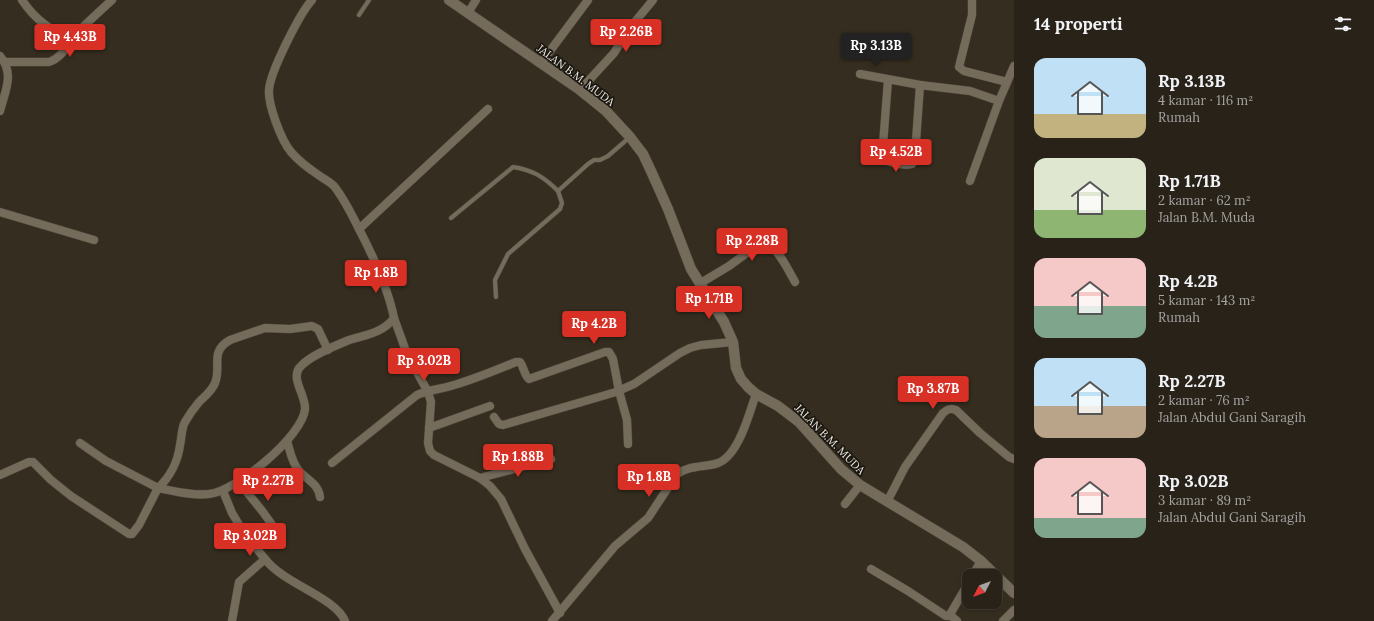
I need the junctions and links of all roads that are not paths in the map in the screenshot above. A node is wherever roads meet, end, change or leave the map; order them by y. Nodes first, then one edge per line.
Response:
1 (22, 0) edge
2 (112, 0) edge
3 (312, 0) edge
4 (370, 0) edge
5 (449, 0) edge
6 (476, 0) edge
7 (588, 0) edge
8 (653, 0) edge
9 (972, 0) edge
10 (468, 13) junction
11 (359, 16) dead end
12 (72, 40) junction
13 (2, 59) edge
14 (541, 63) junction
15 (1014, 66) edge
16 (860, 74) dead end
17 (888, 80) junction
18 (8, 81) junction
19 (1007, 82) junction
20 (920, 85) junction
21 (0, 88) edge
22 (580, 90) junction
23 (999, 101) junction
24 (488, 109) dead end
25 (0, 111) edge
26 (630, 137) junction
27 (970, 181) dead end
28 (558, 191) junction
29 (0, 212) edge
30 (451, 218) dead end
31 (359, 229) junction
32 (94, 240) dead end
33 (795, 282) dead end
34 (699, 284) junction
35 (496, 296) dead end
36 (394, 318) junction
37 (733, 342) junction
38 (328, 350) junction
39 (619, 391) junction
40 (428, 392) junction
41 (756, 394) junction
42 (490, 406) dead end
43 (494, 417) dead end
44 (429, 428) junction
45 (287, 441) junction
46 (80, 443) dead end
47 (628, 444) dead end
48 (551, 458) dead end
49 (1014, 459) edge
50 (332, 463) dead end
51 (0, 475) edge
52 (480, 478) junction
53 (238, 481) junction
54 (860, 485) junction
55 (158, 488) junction
56 (224, 490) junction
57 (320, 497) dead end
58 (887, 502) junction
59 (845, 504) dead end
60 (280, 536) dead end
61 (265, 560) junction
62 (980, 561) junction
63 (976, 569) edge
64 (870, 570) dead end
65 (1014, 593) edge
66 (962, 594) edge
67 (1014, 610) edge
68 (560, 613) junction
69 (950, 615) junction
70 (232, 621) edge
71 (345, 621) edge
72 (552, 621) edge
73 (957, 621) edge
74 (1003, 621) edge

1 - 12 street
2 - 12 street
3 - 31 street
4 - 11 lane
5 - 10 street, JALAN B.M. MUDA
6 - 10 street
7 - 14 street
8 - 22 street
9 - 19 street
10 - 14 street, JALAN B.M. MUDA
12 - 13 street
13 - 18 street
14 - 22 street, JALAN B.M. MUDA
15 - 19 street
16 - 17 street
17 - 20 street
17 - 20 street
18 - 21 street
18 - 25 street
19 - 23 street
20 - 23 street
22 - 26 street, JALAN B.M. MUDA
23 - 27 street
24 - 31 street
26 - 28 lane
26 - 34 street, JALAN B.M. MUDA
28 - 30 lane
28 - 35 lane
29 - 32 street
31 - 36 street
33 - 34 street
34 - 37 street, JALAN B.M. MUDA
36 - 38 street
36 - 40 street
37 - 39 street
37 - 41 street, JALAN B.M. MUDA
38 - 45 street
38 - 55 street
39 - 40 street
39 - 43 street
39 - 47 street
40 - 44 street
40 - 50 street
41 - 54 street, JALAN B.M. MUDA
41 - 68 street
42 - 44 street
44 - 52 street
45 - 53 street
45 - 57 street
46 - 55 street
48 - 52 street
49 - 58 street
51 - 55 street
52 - 68 street
53 - 56 street
53 - 60 street
54 - 58 street, JALAN B.M. MUDA
54 - 59 street
55 - 56 street
56 - 61 street
58 - 62 street, JALAN B.M. MUDA
61 - 70 street
61 - 71 street
62 - 63 street
62 - 65 street, JALAN B.M. MUDA
64 - 69 street
66 - 69 street
67 - 74 street
68 - 72 street
69 - 73 street

